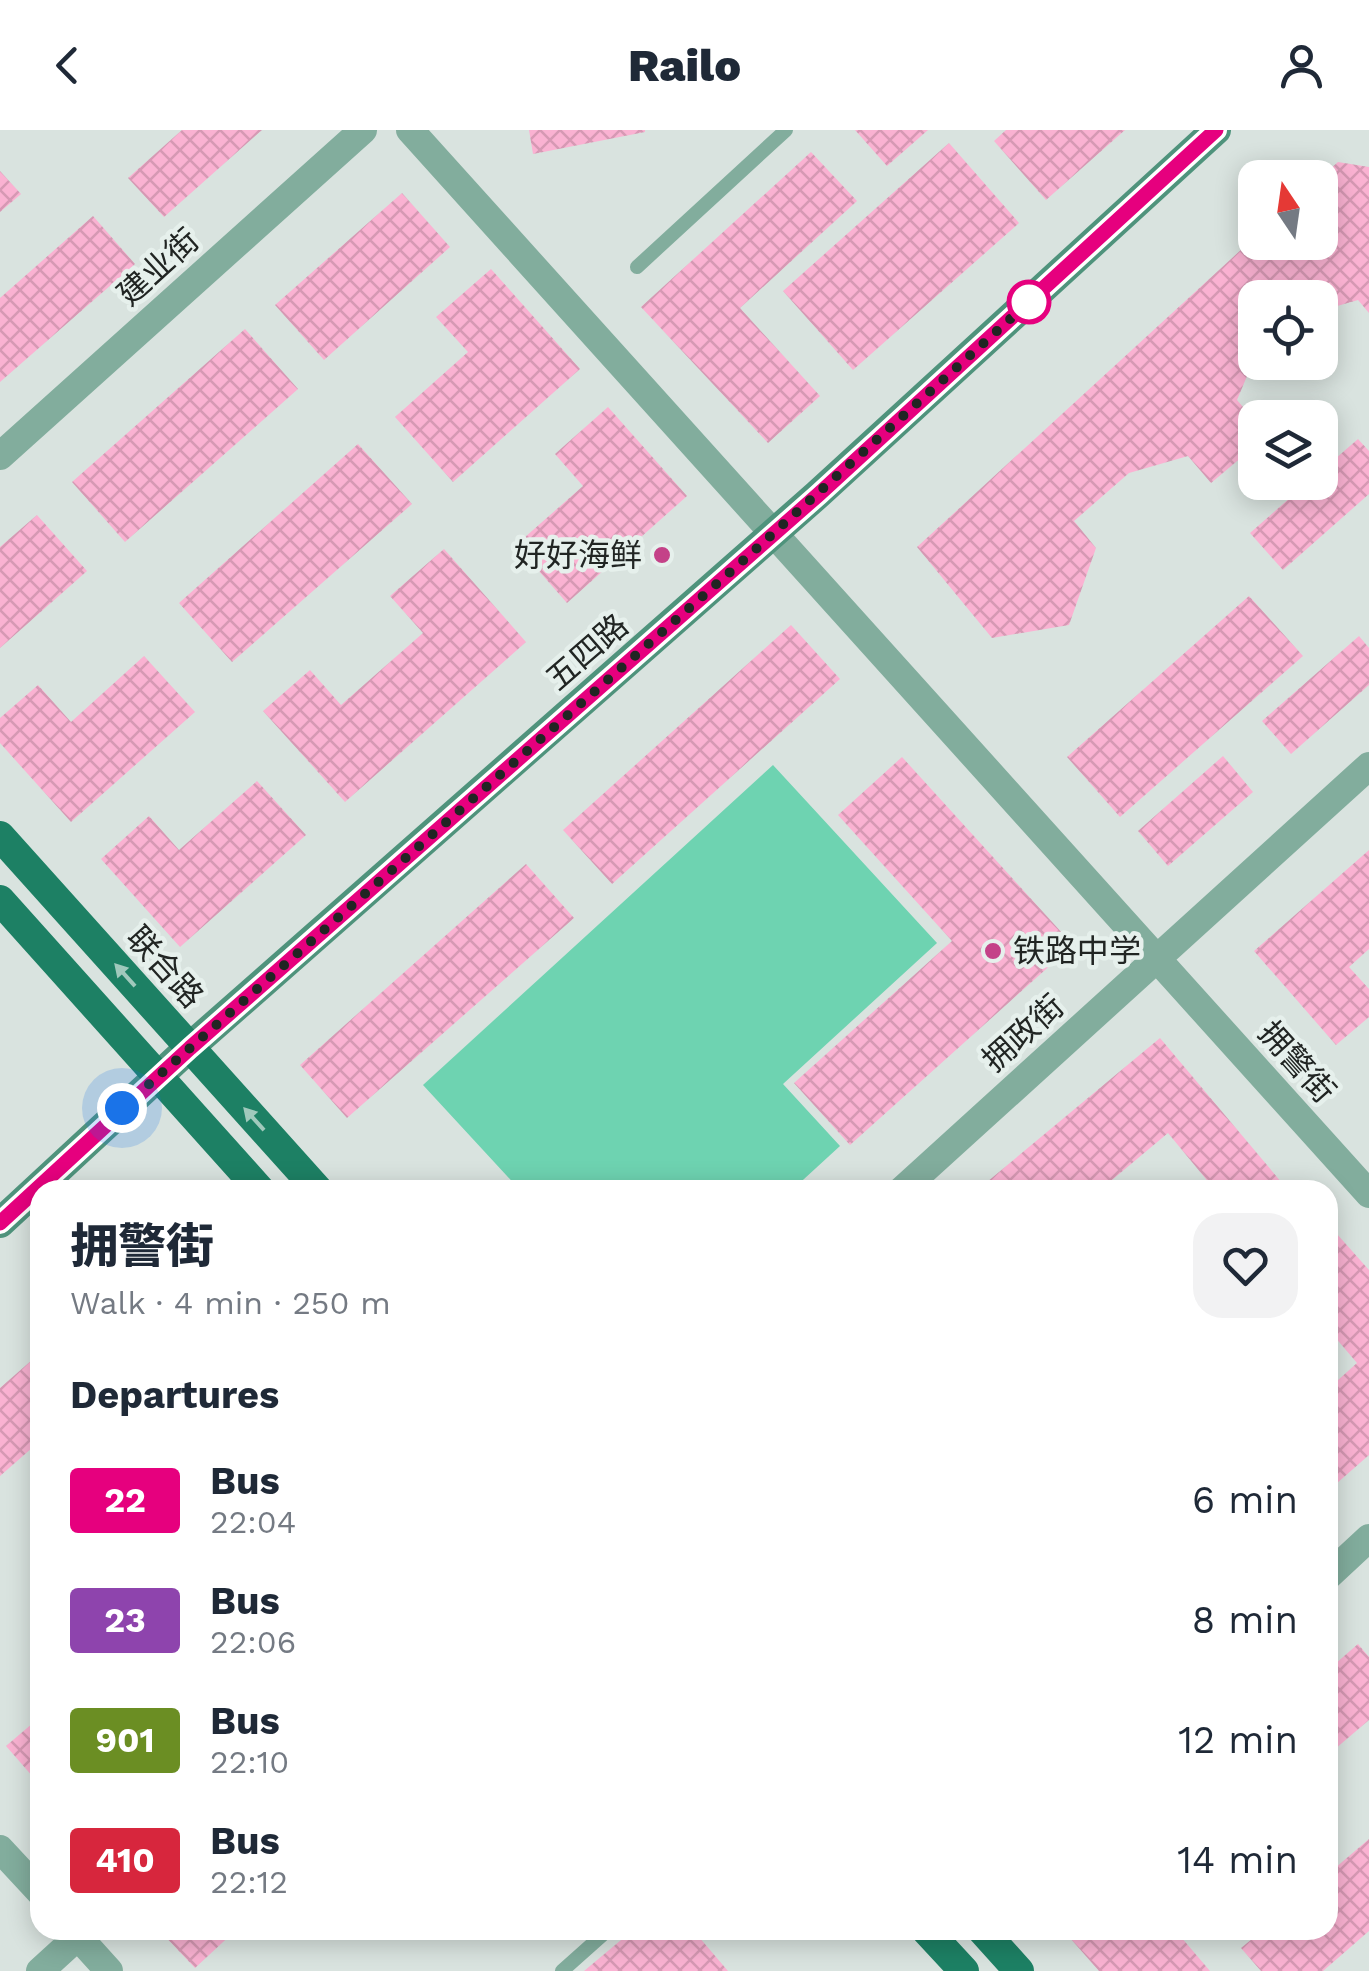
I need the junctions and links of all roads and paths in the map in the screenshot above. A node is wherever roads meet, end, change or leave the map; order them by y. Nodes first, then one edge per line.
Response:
1 (363, 130) edge
2 (410, 130) edge
3 (786, 130) edge
4 (1216, 130) edge
5 (637, 267) dead end
6 (0, 456) edge
7 (774, 534) junction
8 (1369, 766) edge
9 (0, 836) edge
10 (0, 900) edge
11 (1157, 959) junction
12 (190, 1048) junction
13 (158, 1076) junction
14 (45, 1180) edge
15 (251, 1180) edge
16 (309, 1180) edge
17 (913, 1180) edge
18 (30, 1194) edge
19 (1369, 1194) edge
20 (0, 1222) edge
21 (1369, 1538) edge
22 (1338, 1567) edge
23 (0, 1848) edge
24 (30, 1881) edge
25 (70, 1940) edge
26 (84, 1940) edge
27 (597, 1940) edge
28 (938, 1940) edge
29 (991, 1940) edge
30 (40, 1971) edge
31 (109, 1971) edge
32 (562, 1971) edge
33 (964, 1971) edge
34 (1019, 1971) edge

1 - 6 street, 建业街
2 - 7 street, 拥警街
3 - 5 lane
4 - 7 main road, 五四路
7 - 11 street, 拥警街
7 - 12 main road, 五四路
8 - 11 street, 拥政街
12 -> 9 main road, 联合路
10 - 13 main road
11 - 17 street, 拥政街
11 - 19 street, 拥警街
12 - 13 main road, 五四路
16 -> 12 main road, 联合路
13 - 14 main road, 五四路
13 - 15 main road
18 - 20 main road, 五四路
21 - 22 street
23 - 24 street
25 - 30 street
26 - 31 street
27 - 32 lane
28 - 33 main road
29 - 34 main road

